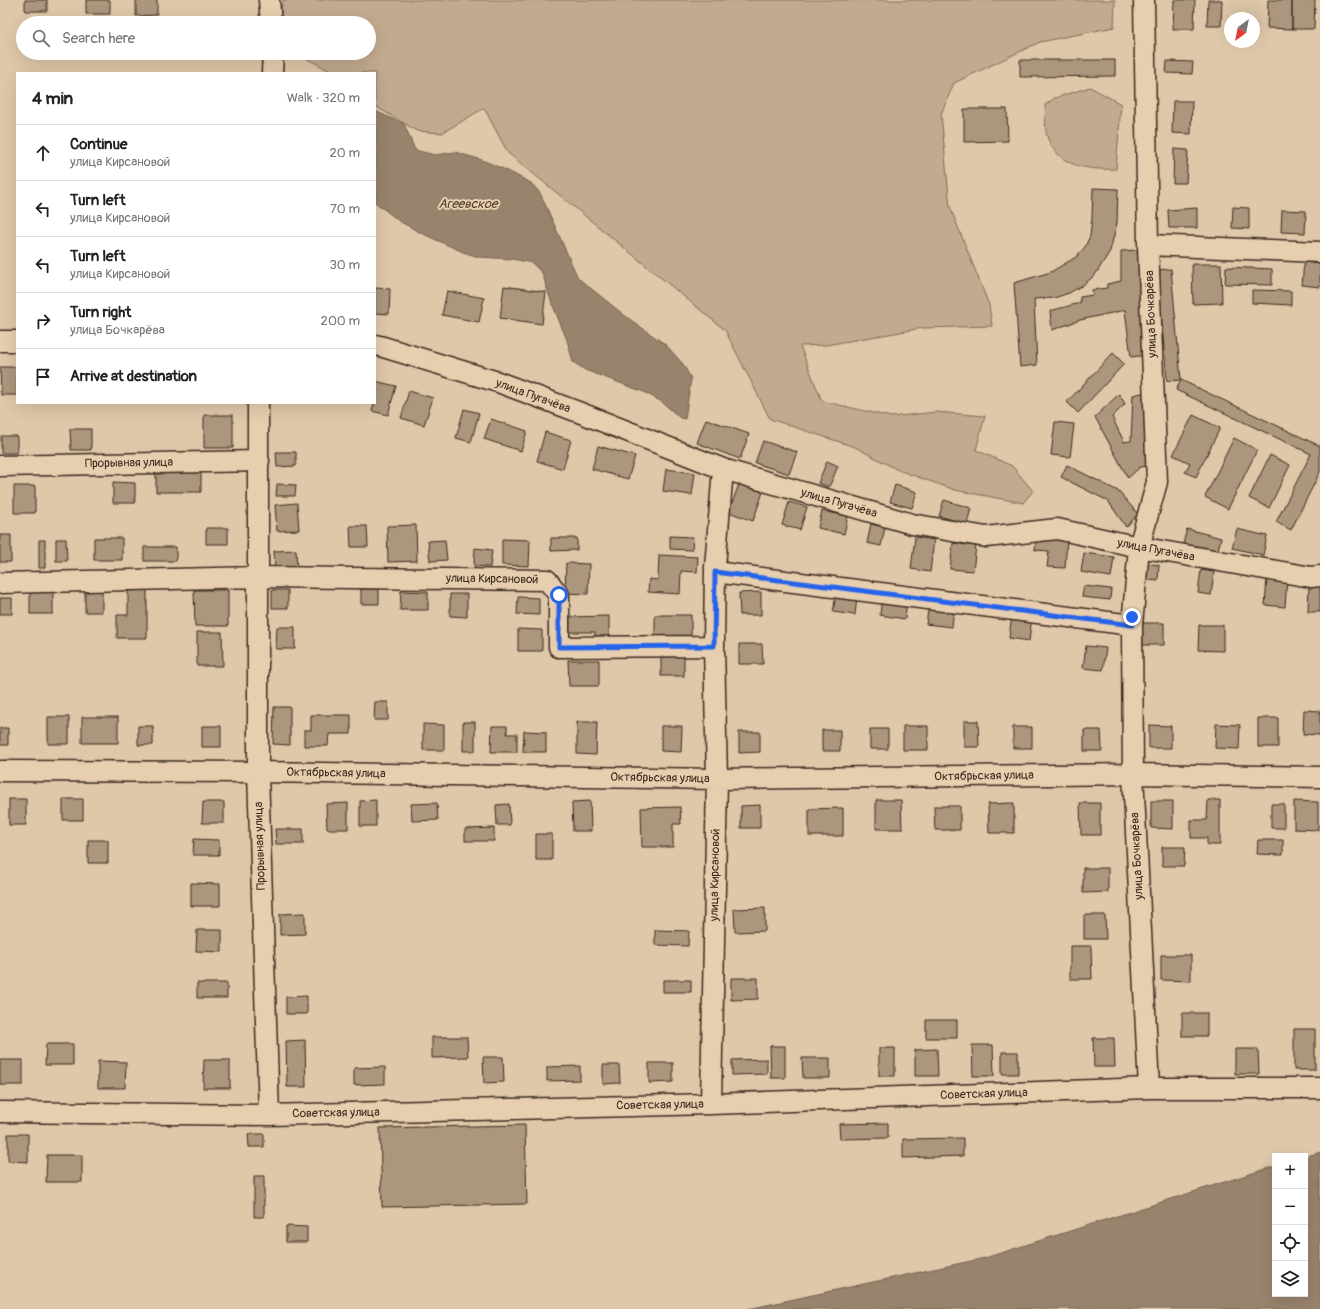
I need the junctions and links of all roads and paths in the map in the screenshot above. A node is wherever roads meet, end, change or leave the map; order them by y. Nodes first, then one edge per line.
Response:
1 (269, 0) edge
2 (1144, 0) edge
3 (270, 16) edge
4 (272, 60) edge
5 (272, 72) edge
6 (1148, 245) junction
7 (1320, 252) edge
8 (0, 341) edge
9 (16, 341) edge
10 (376, 345) edge
11 (258, 404) edge
12 (259, 461) junction
13 (0, 466) edge
14 (723, 469) junction
15 (1139, 547) junction
16 (715, 572) junction
17 (1320, 576) edge
18 (259, 577) junction
19 (0, 583) edge
20 (1132, 625) junction
21 (714, 646) junction
22 (0, 771) edge
23 (258, 772) junction
24 (1133, 774) junction
25 (1320, 777) edge
26 (717, 779) junction
27 (1149, 1088) junction
28 (1320, 1088) edge
29 (711, 1104) junction
30 (0, 1112) edge
31 (269, 1115) junction

1 - 3 street
2 - 6 street, улица Бочкарёва
4 - 5 street
6 - 7 street
6 - 15 street, улица Бочкарёва
8 - 9 street
10 - 14 street, улица Пугачёва
11 - 12 street, Прорывная улица
12 - 13 street, Прорывная улица
12 - 18 street, Прорывная улица
14 - 15 street, улица Пугачёва
14 - 16 street, улица Кирсановой
15 - 17 street, улица Пугачёва
15 - 20 street, улица Бочкарёва
16 - 20 street
16 - 21 street, улица Кирсановой
18 - 19 street
18 - 21 street, улица Кирсановой
18 - 23 street, Прорывная улица
20 - 24 street, улица Бочкарёва
21 - 26 street, улица Кирсановой
22 - 23 street, Октябрьская улица
23 - 26 street, Октябрьская улица
23 - 31 street, Прорывная улица
24 - 25 street, Октябрьская улица
24 - 26 street, Октябрьская улица
24 - 27 street, улица Бочкарёва
26 - 29 street, улица Кирсановой
27 - 28 street, Советская улица
27 - 29 street, Советская улица
29 - 31 street, Советская улица
30 - 31 street, Советская улица

